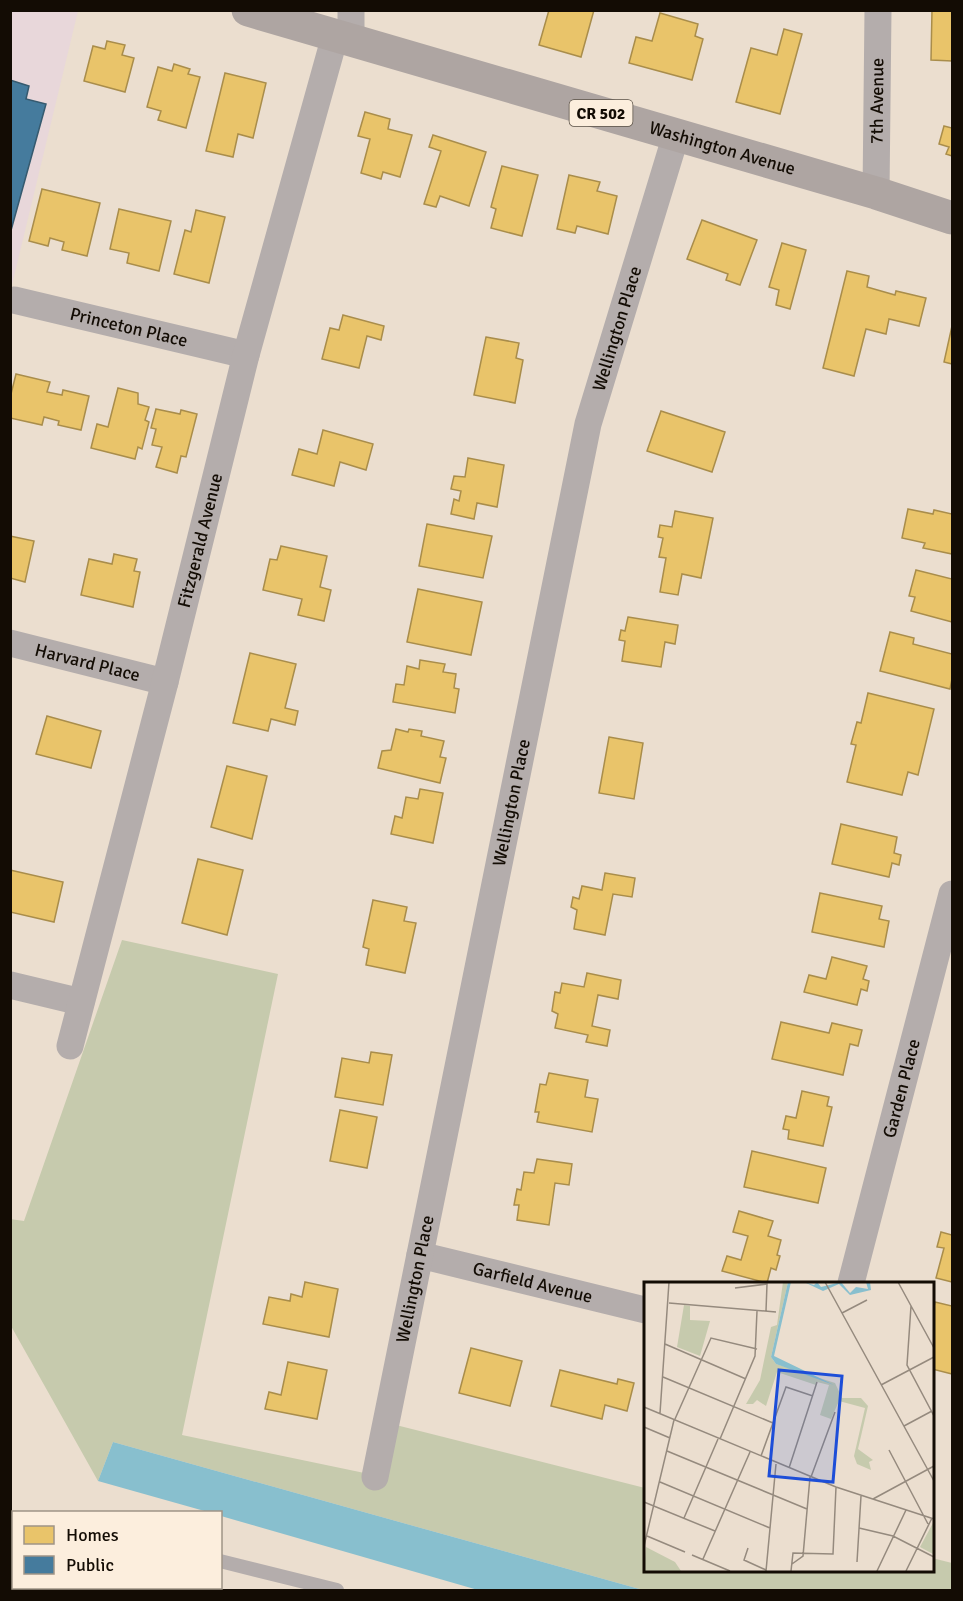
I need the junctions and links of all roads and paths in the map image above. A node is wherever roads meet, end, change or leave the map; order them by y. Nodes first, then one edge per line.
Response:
1 (248, 10) edge
2 (878, 10) edge
3 (345, 29) edge
4 (676, 135) junction
5 (876, 193) junction
6 (952, 218) edge
7 (12, 301) edge
8 (246, 355) junction
9 (10, 643) edge
10 (165, 681) junction
11 (952, 894) edge
12 (10, 985) edge
13 (81, 1002) junction
14 (70, 1046) dead end
15 (420, 1255) junction
16 (851, 1282) edge
17 (644, 1310) edge
18 (375, 1477) dead end
19 (222, 1561) edge
20 (337, 1590) edge

1 - 3 main road, Washington Avenue / CR 502
2 - 5 street, 7th Avenue
3 - 4 main road, Washington Avenue / CR 502
3 - 8 street, Fitzgerald Avenue
4 - 5 main road, Washington Avenue / CR 502
4 - 15 street, Wellington Place
5 - 6 main road, Washington Avenue / CR 502
7 - 8 street, Princeton Place
8 - 10 street, Fitzgerald Avenue
9 - 10 street, Harvard Place
10 - 13 street, Fitzgerald Avenue
11 - 16 street, Garden Place
12 - 13 street
13 - 14 street, Fitzgerald Avenue
15 - 17 street, Garfield Avenue
15 - 18 street, Wellington Place
19 - 20 lane

